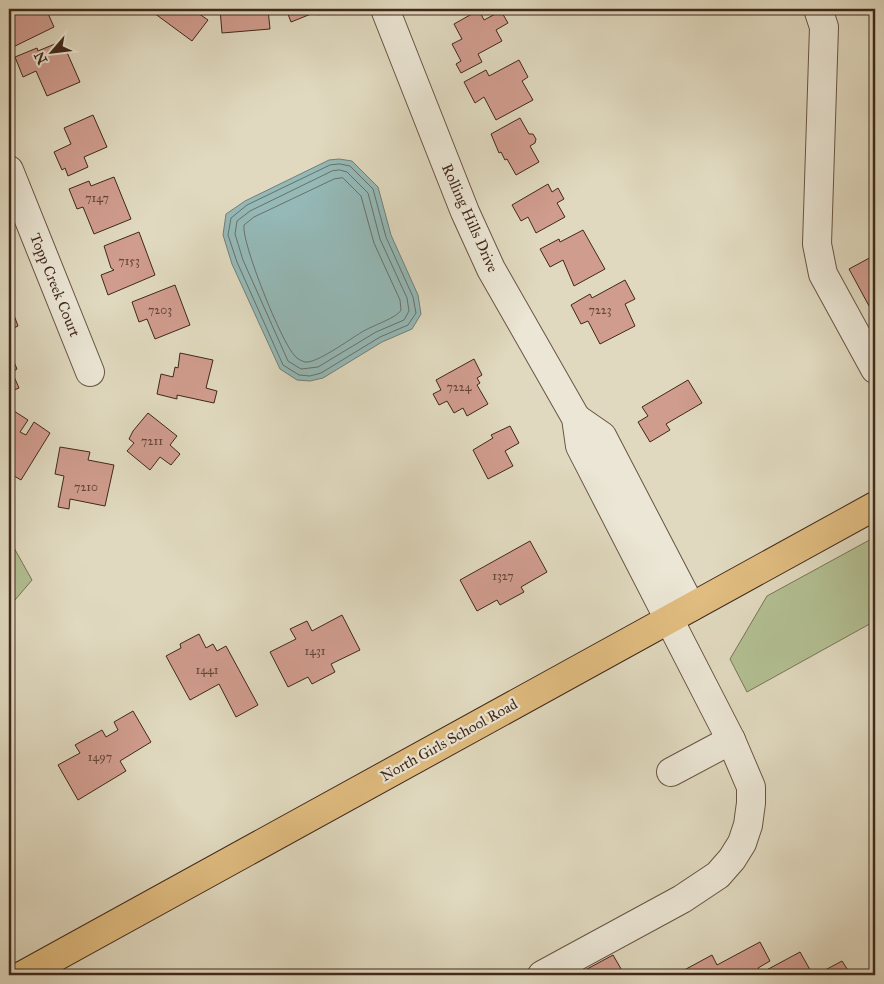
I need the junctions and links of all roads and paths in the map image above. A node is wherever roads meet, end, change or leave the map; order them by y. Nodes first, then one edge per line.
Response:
1 (385, 9) edge
2 (818, 9) edge
3 (9, 170) edge
4 (875, 369) edge
5 (90, 372) dead end
6 (875, 506) edge
7 (680, 613) junction
8 (731, 740) junction
9 (671, 772) dead end
10 (23, 975) edge
11 (542, 975) edge

1 - 7 street, Rolling Hills Drive
2 - 4 street
3 - 5 street, Topp Creek Court
6 - 7 main road, North Girls School Road
7 - 8 street, Rolling Hills Drive
7 - 10 main road, North Girls School Road
8 - 9 street
8 - 11 street, Rolling Hills Drive

